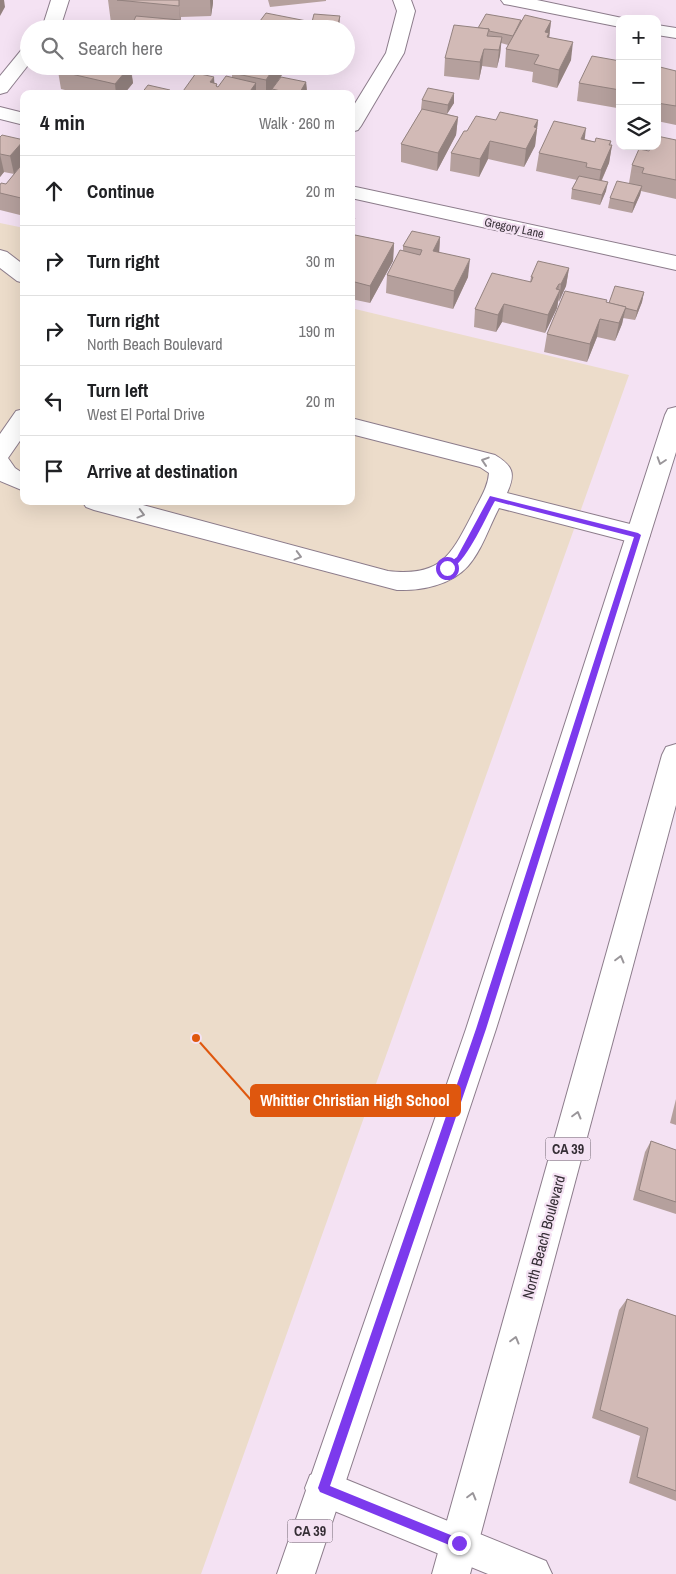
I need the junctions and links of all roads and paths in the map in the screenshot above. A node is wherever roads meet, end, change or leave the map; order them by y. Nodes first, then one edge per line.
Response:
1 (60, 0) edge
2 (402, 0) edge
3 (510, 0) edge
4 (54, 20) edge
5 (616, 21) edge
6 (20, 63) edge
7 (0, 88) edge
8 (0, 114) edge
9 (20, 118) edge
10 (355, 119) edge
11 (355, 193) edge
12 (0, 257) edge
13 (676, 263) edge
14 (20, 273) edge
15 (676, 415) edge
16 (20, 423) edge
17 (355, 427) edge
18 (0, 452) edge
19 (0, 464) edge
20 (20, 482) edge
21 (493, 498) junction
22 (109, 505) edge
23 (638, 535) junction
24 (676, 756) edge
25 (323, 1488) junction
26 (455, 1559) edge
27 (296, 1574) edge
28 (533, 1574) edge

1 - 4 main road
2 - 10 main road
3 - 5 main road
6 - 7 main road
8 - 9 main road
11 - 13 main road, Gregory Lane
12 - 14 main road
15 -> 23 main road, CA 39
16 - 18 main road
21 -> 17 main road
19 - 20 main road
22 -> 21 main road
21 - 23 main road
23 - 25 main road, CA 39
26 -> 24 main road, North Beach Boulevard / CA 39
25 - 26 main road
25 - 27 main road, CA 39
26 - 28 main road

